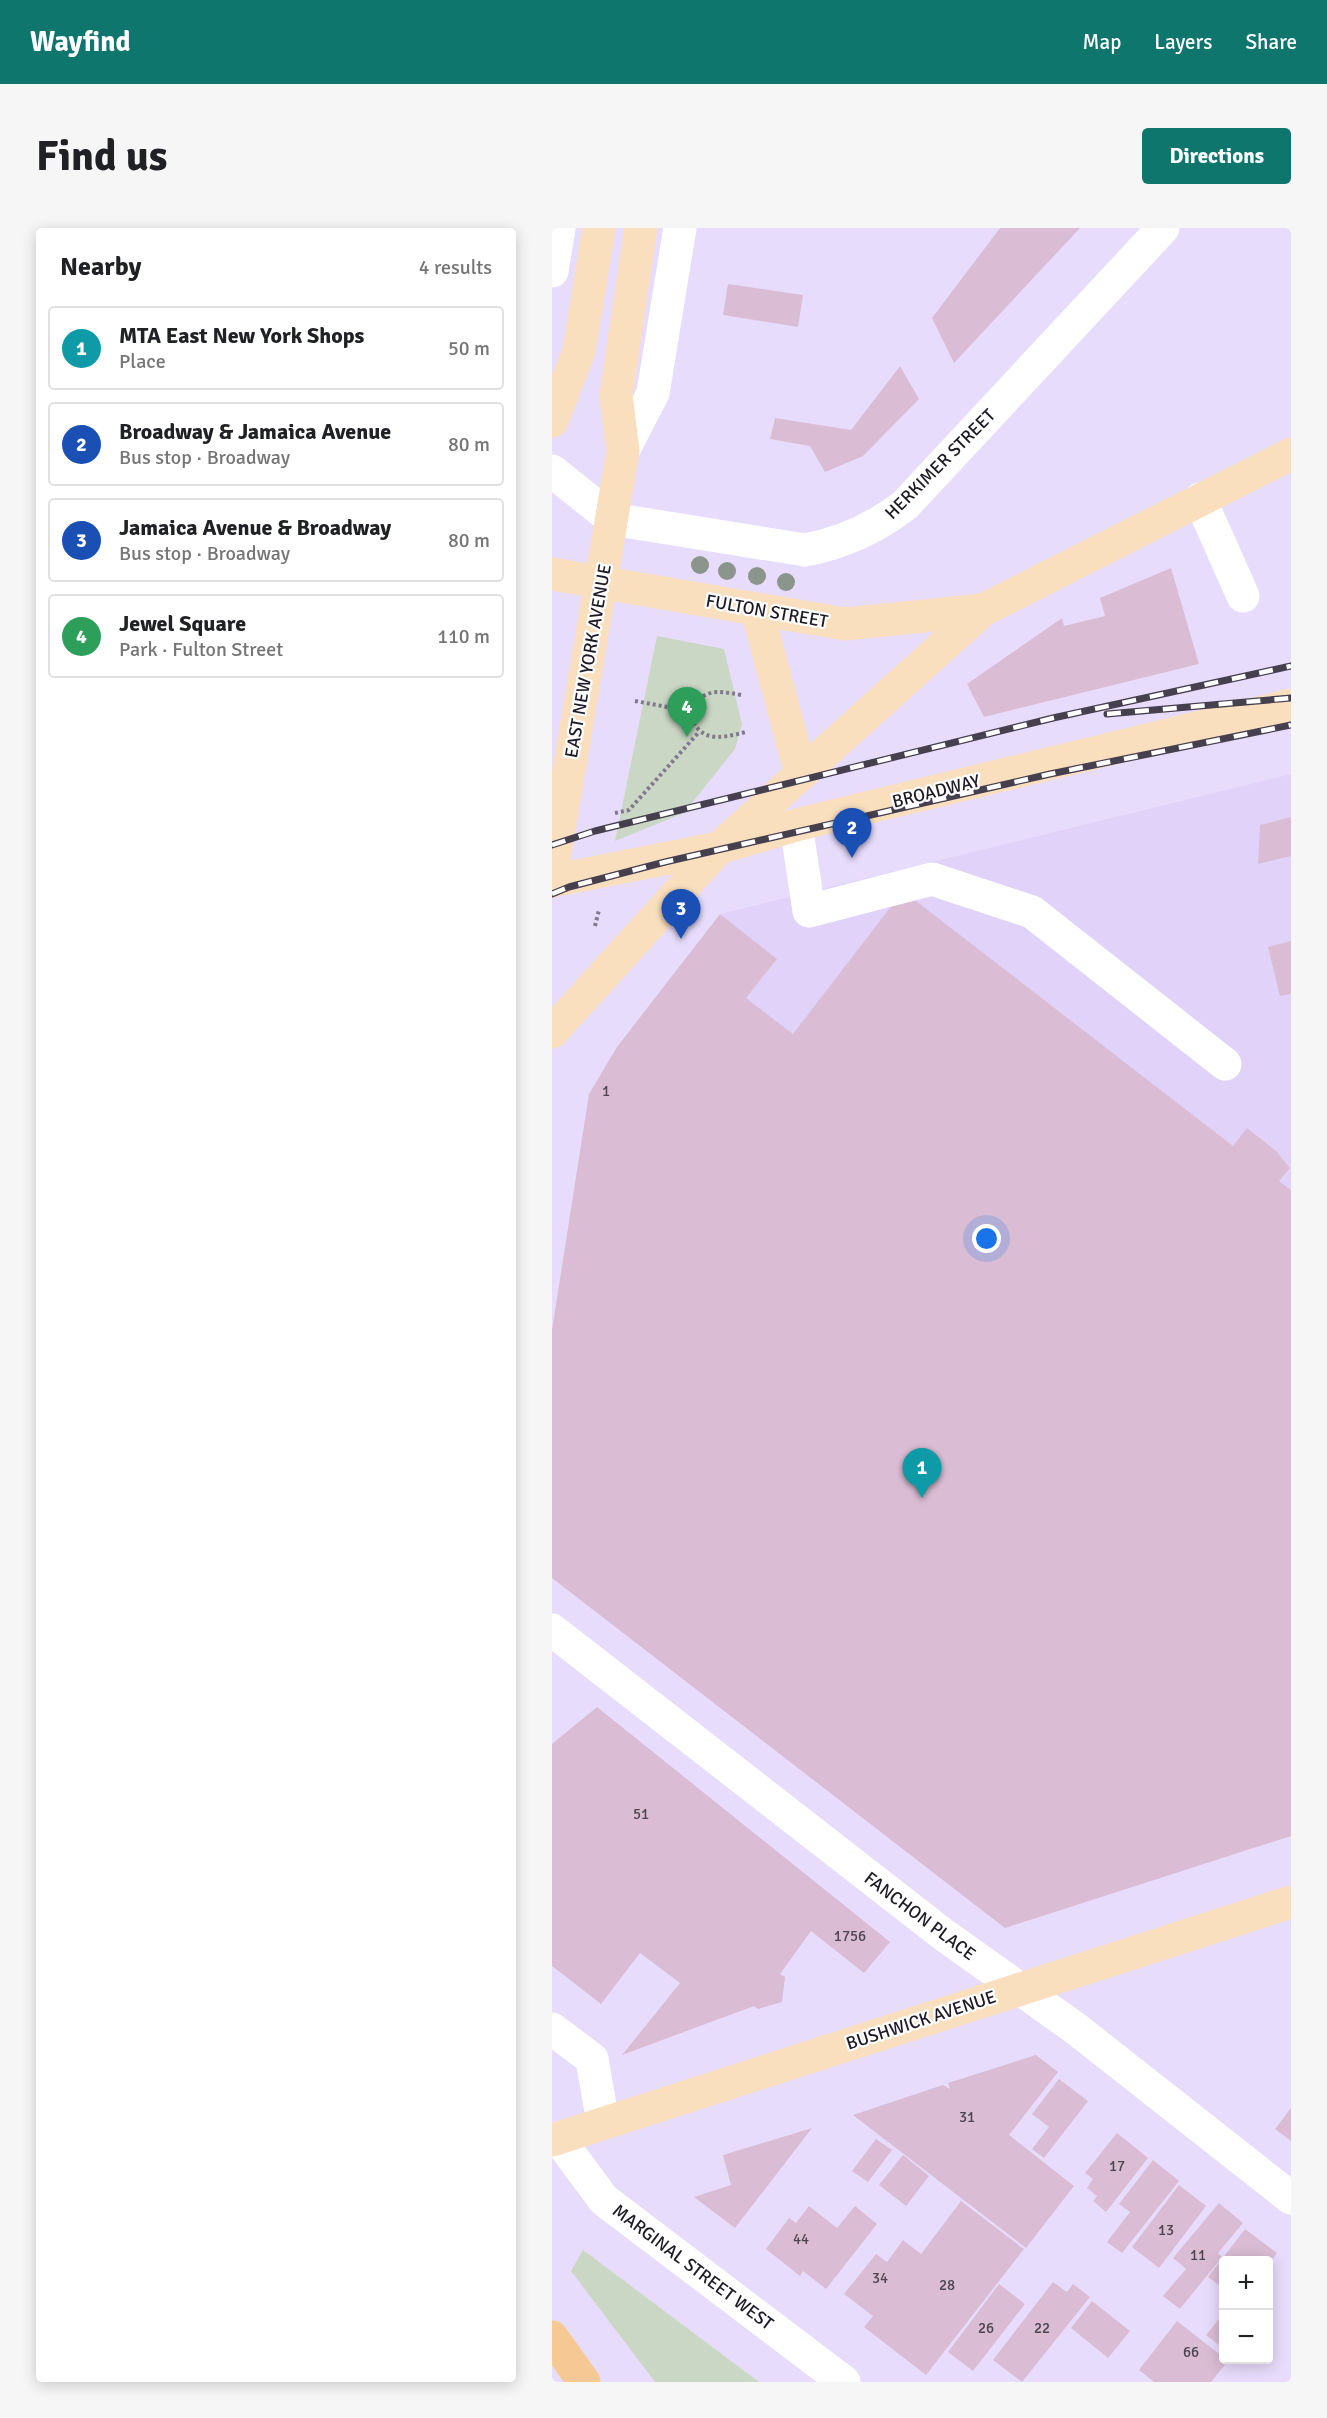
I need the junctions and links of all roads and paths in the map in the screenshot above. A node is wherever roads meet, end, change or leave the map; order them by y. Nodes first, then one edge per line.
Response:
1 (559, 228) edge
2 (599, 228) edge
3 (641, 228) edge
4 (680, 228) edge
5 (1163, 228) edge
6 (552, 272) edge
7 (552, 413) edge
8 (624, 451) junction
9 (1291, 454) edge
10 (552, 471) edge
11 (1200, 499) junction
12 (612, 519) junction
13 (552, 574) edge
14 (602, 583) junction
15 (1244, 596) dead end
16 (757, 610) junction
17 (983, 610) junction
18 (741, 695) dead end
19 (635, 701) dead end
20 (1291, 705) edge
21 (688, 711) junction
22 (699, 732) junction
23 (746, 732) dead end
24 (801, 774) junction
25 (615, 813) dead end
26 (796, 825) junction
27 (719, 848) junction
28 (552, 871) edge
29 (552, 881) edge
30 (599, 910) dead end
31 (595, 926) dead end
32 (552, 1032) edge
33 (1225, 1064) dead end
34 (552, 1630) edge
35 (1291, 1902) edge
36 (1018, 1989) junction
37 (552, 2028) edge
38 (603, 2123) junction
39 (555, 2139) edge
40 (1291, 2198) edge
41 (552, 2337) edge
42 (584, 2382) edge
43 (844, 2382) edge

1 - 6 street
2 - 7 main road
3 - 8 main road, EAST NEW YORK AVENUE
4 - 8 street, EAST NEW YORK AVENUE
5 - 12 street, HERKIMER STREET
8 - 12 main road, EAST NEW YORK AVENUE
9 - 11 main road, FULTON STREET
10 - 12 street
11 - 15 street
11 - 17 main road, FULTON STREET
12 - 14 main road, EAST NEW YORK AVENUE
13 - 14 main road, FULTON STREET
14 - 16 main road, FULTON STREET
14 - 28 main road, EAST NEW YORK AVENUE
16 - 17 main road, FULTON STREET
16 - 24 main road
17 - 24 main road, FULTON STREET
18 - 21 path
19 - 21 path
20 - 26 main road, BROADWAY
21 - 22 path
22 - 23 path
22 - 25 path
24 - 27 main road, FULTON STREET
26 - 27 main road, BROADWAY
26 - 33 street
27 - 29 main road, BROADWAY
27 - 32 main road
30 - 31 path
34 - 36 street, FANCHON PLACE
35 - 36 main road, BUSHWICK AVENUE
36 - 38 main road, BUSHWICK AVENUE
36 - 40 street, FANCHON PLACE
37 - 38 street
38 - 39 main road, BUSHWICK AVENUE
39 - 43 street, MARGINAL STREET WEST
41 - 42 highway

